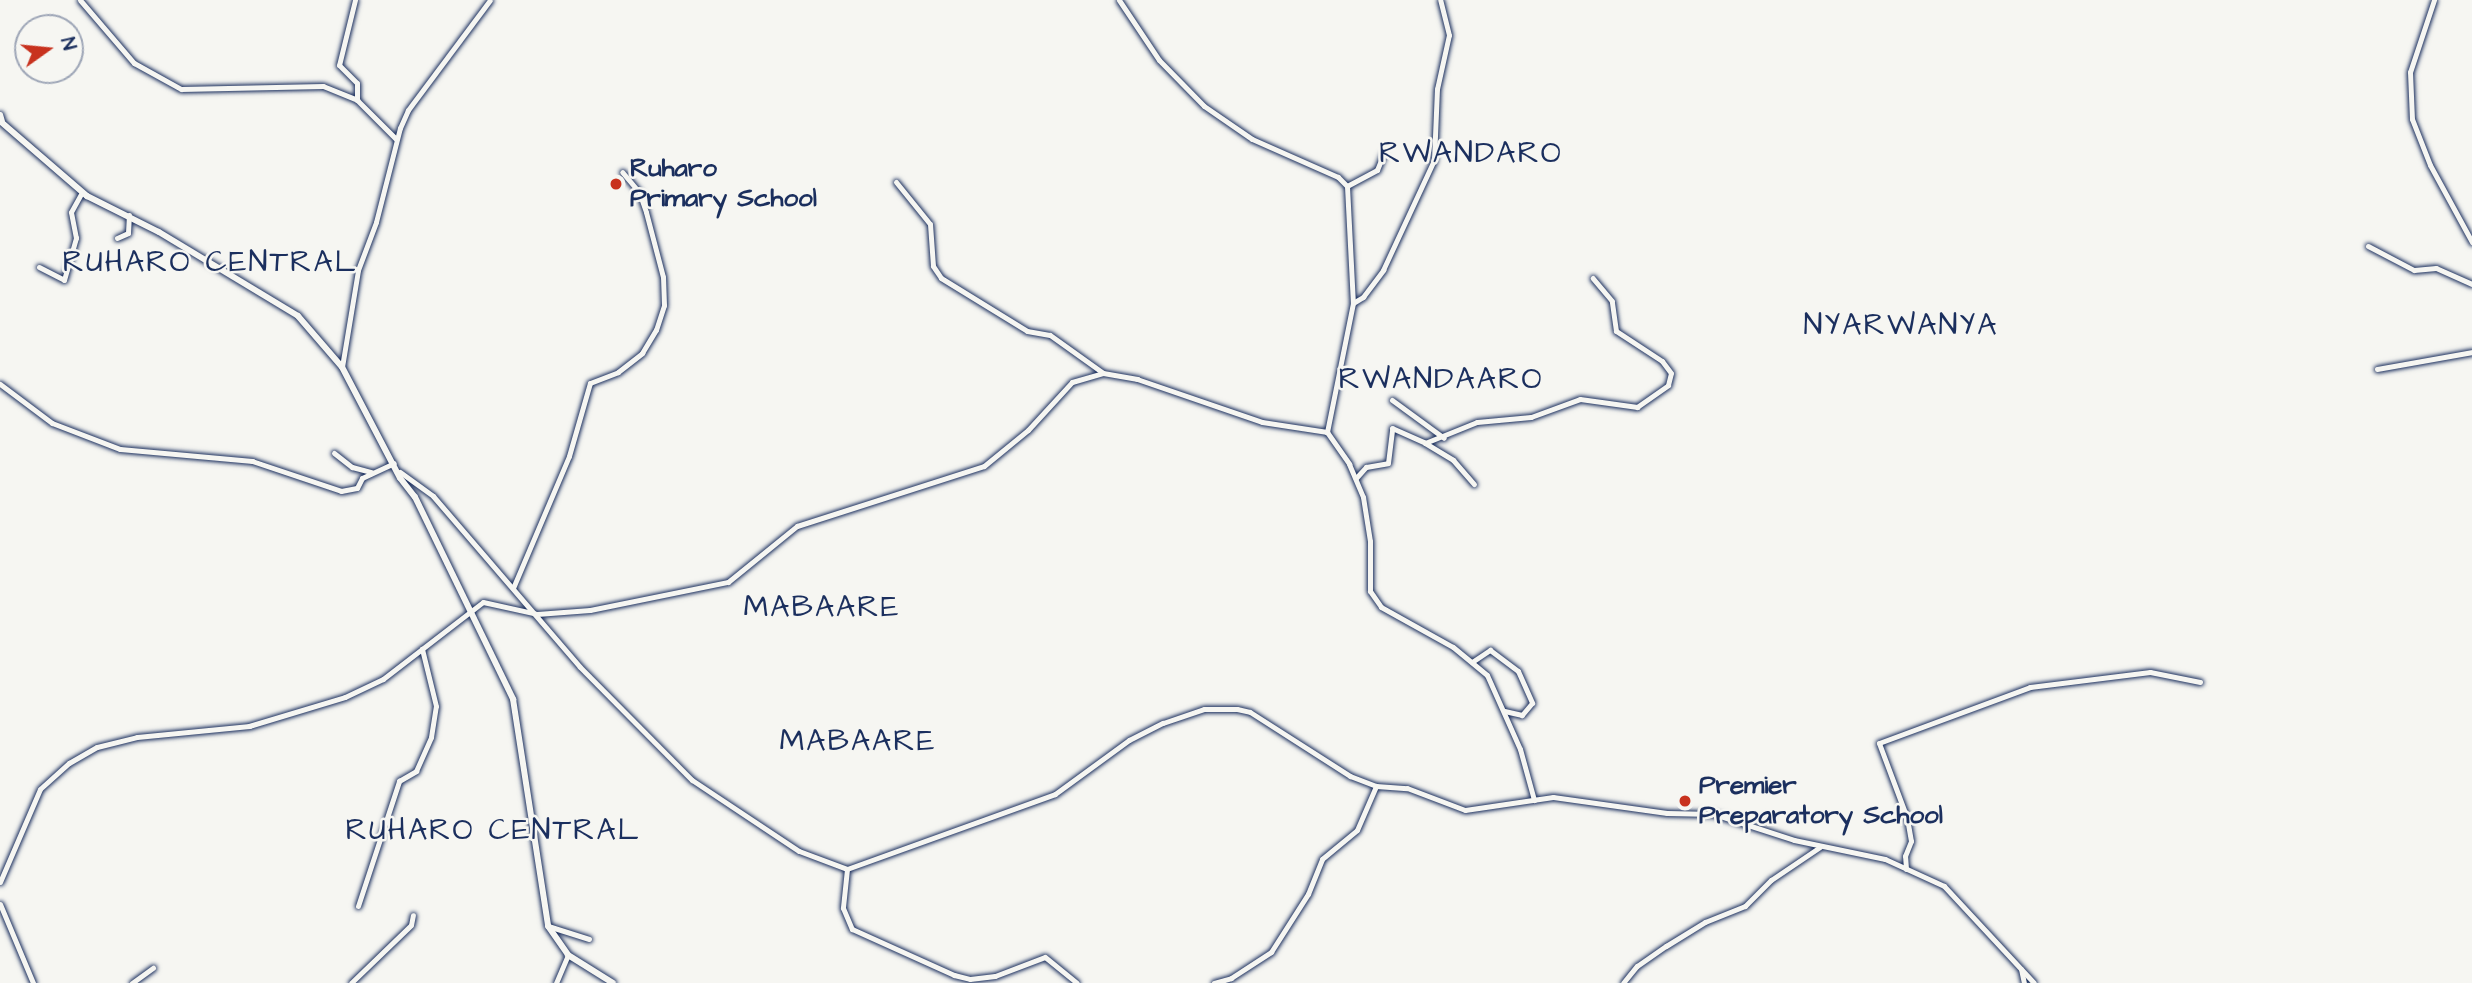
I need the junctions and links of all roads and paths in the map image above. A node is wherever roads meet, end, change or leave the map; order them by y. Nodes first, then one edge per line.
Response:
1 (80, 0) edge
2 (355, 0) edge
3 (490, 0) edge
4 (1119, 0) edge
5 (1440, 0) edge
6 (2434, 0) edge
7 (356, 100) junction
8 (1, 119) edge
9 (396, 139) junction
10 (1383, 155) dead end
11 (622, 172) dead end
12 (896, 182) dead end
13 (1347, 186) junction
14 (82, 192) junction
15 (129, 215) junction
16 (117, 238) dead end
17 (2472, 242) edge
18 (2368, 246) dead end
19 (39, 267) dead end
20 (1593, 278) dead end
21 (2472, 285) edge
22 (1353, 303) junction
23 (2472, 352) edge
24 (342, 367) junction
25 (2377, 369) dead end
26 (1103, 373) junction
27 (0, 384) edge
28 (1392, 400) dead end
29 (1327, 432) junction
30 (1444, 438) junction
31 (1425, 443) junction
32 (334, 453) dead end
33 (394, 463) junction
34 (371, 472) junction
35 (400, 472) junction
36 (1356, 478) junction
37 (1474, 484) dead end
38 (513, 588) junction
39 (472, 613) junction
40 (537, 614) junction
41 (422, 649) junction
42 (1472, 662) junction
43 (2200, 682) dead end
44 (1504, 711) junction
45 (1376, 786) junction
46 (1534, 800) junction
47 (1820, 847) junction
48 (847, 869) junction
49 (1906, 869) junction
50 (0, 881) edge
51 (358, 906) dead end
52 (0, 907) edge
53 (413, 915) dead end
54 (548, 926) junction
55 (589, 939) dead end
56 (568, 955) junction
57 (153, 968) dead end
58 (2021, 969) junction
59 (33, 983) edge
60 (132, 983) edge
61 (351, 983) edge
62 (556, 983) edge
63 (613, 983) edge
64 (1077, 983) edge
65 (1214, 983) edge
66 (1623, 983) edge
67 (2024, 983) edge
68 (2034, 983) edge

1 - 7 street
2 - 7 street
3 - 9 street
4 - 13 street
5 - 22 street
6 - 17 street
7 - 9 street
8 - 14 street
9 - 24 street
10 - 13 street
11 - 38 street
12 - 26 street
13 - 22 street
14 - 15 street
14 - 19 street
15 - 16 street
15 - 24 street
18 - 21 street
20 - 30 street
22 - 29 street
23 - 25 street
24 - 33 street
26 - 29 street
26 - 40 street
27 - 34 street
28 - 30 street
29 - 36 street
30 - 31 street
31 - 36 street
31 - 37 street
32 - 34 street
33 - 34 street
33 - 35 street
35 - 38 street
35 - 39 street
36 - 42 street
38 - 40 street
39 - 40 street
39 - 41 street
39 - 54 street
40 - 48 street
41 - 50 street
41 - 51 street
42 - 44 street
42 - 44 street
43 - 49 street
44 - 46 street
45 - 46 street
45 - 48 street
45 - 65 street
46 - 47 street
47 - 49 street
47 - 66 street
48 - 64 street
49 - 58 street
52 - 59 street
53 - 61 street
54 - 55 street
54 - 56 street
56 - 62 street
56 - 63 street
57 - 60 street
58 - 67 street
58 - 68 street

